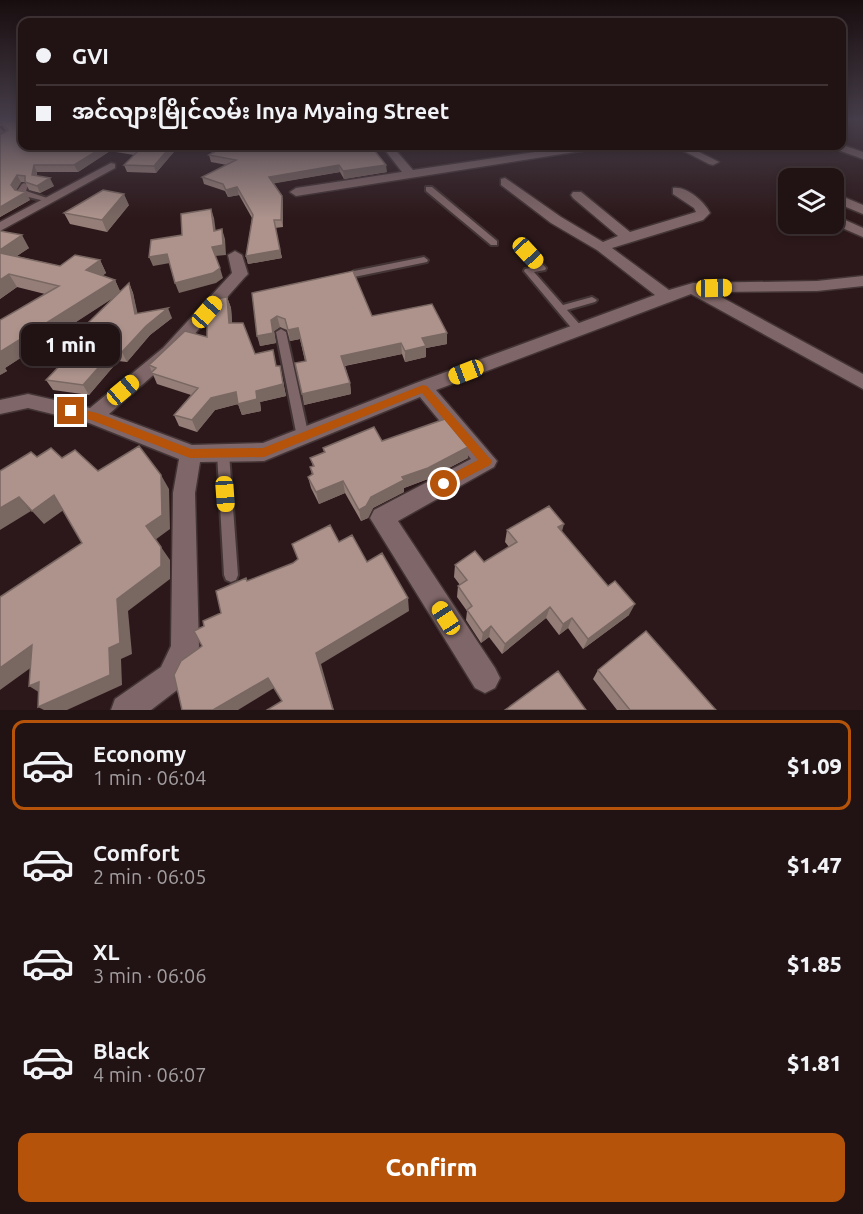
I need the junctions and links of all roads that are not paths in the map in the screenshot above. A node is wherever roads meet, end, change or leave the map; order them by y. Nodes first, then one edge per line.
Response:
1 (392, 152) edge
2 (555, 152) edge
3 (692, 152) edge
4 (713, 162) dead end
5 (111, 166) dead end
6 (411, 175) junction
7 (505, 182) dead end
8 (24, 185) edge
9 (429, 189) dead end
10 (677, 191) dead end
11 (296, 192) dead end
12 (577, 195) dead end
13 (49, 200) junction
14 (844, 201) edge
15 (863, 210) edge
16 (844, 224) edge
17 (0, 227) edge
18 (863, 233) edge
19 (628, 237) junction
20 (494, 243) dead end
21 (602, 247) junction
22 (528, 253) dead end
23 (235, 255) dead end
24 (424, 260) dead end
25 (354, 274) edge
26 (863, 280) edge
27 (843, 283) junction
28 (693, 288) junction
29 (667, 296) junction
30 (863, 296) edge
31 (592, 300) dead end
32 (561, 309) junction
33 (578, 329) junction
34 (281, 332) dead end
35 (863, 382) edge
36 (423, 388) junction
37 (0, 407) edge
38 (93, 416) junction
39 (303, 437) junction
40 (190, 453) junction
41 (223, 453) junction
42 (231, 575) dead end
43 (485, 678) dead end
44 (126, 710) edge

1 - 6 street
2 - 6 street
3 - 4 street
5 - 13 street
6 - 11 street
7 - 21 street
8 - 13 lane
9 - 20 lane
10 - 19 street
12 - 19 street
13 - 17 street
14 - 15 street
16 - 18 street
19 - 21 street
21 - 29 street
22 - 32 lane
23 - 38 street
24 - 25 lane
26 - 27 street
27 - 28 street
27 - 30 street
28 - 29 street
28 - 35 street
29 - 33 street
31 - 32 lane
32 - 33 lane
33 - 36 street
34 - 39 lane
36 - 39 street
36 - 43 street
37 - 38 street
38 - 40 street
39 - 41 street
40 - 41 street
40 - 44 street
41 - 42 lane

